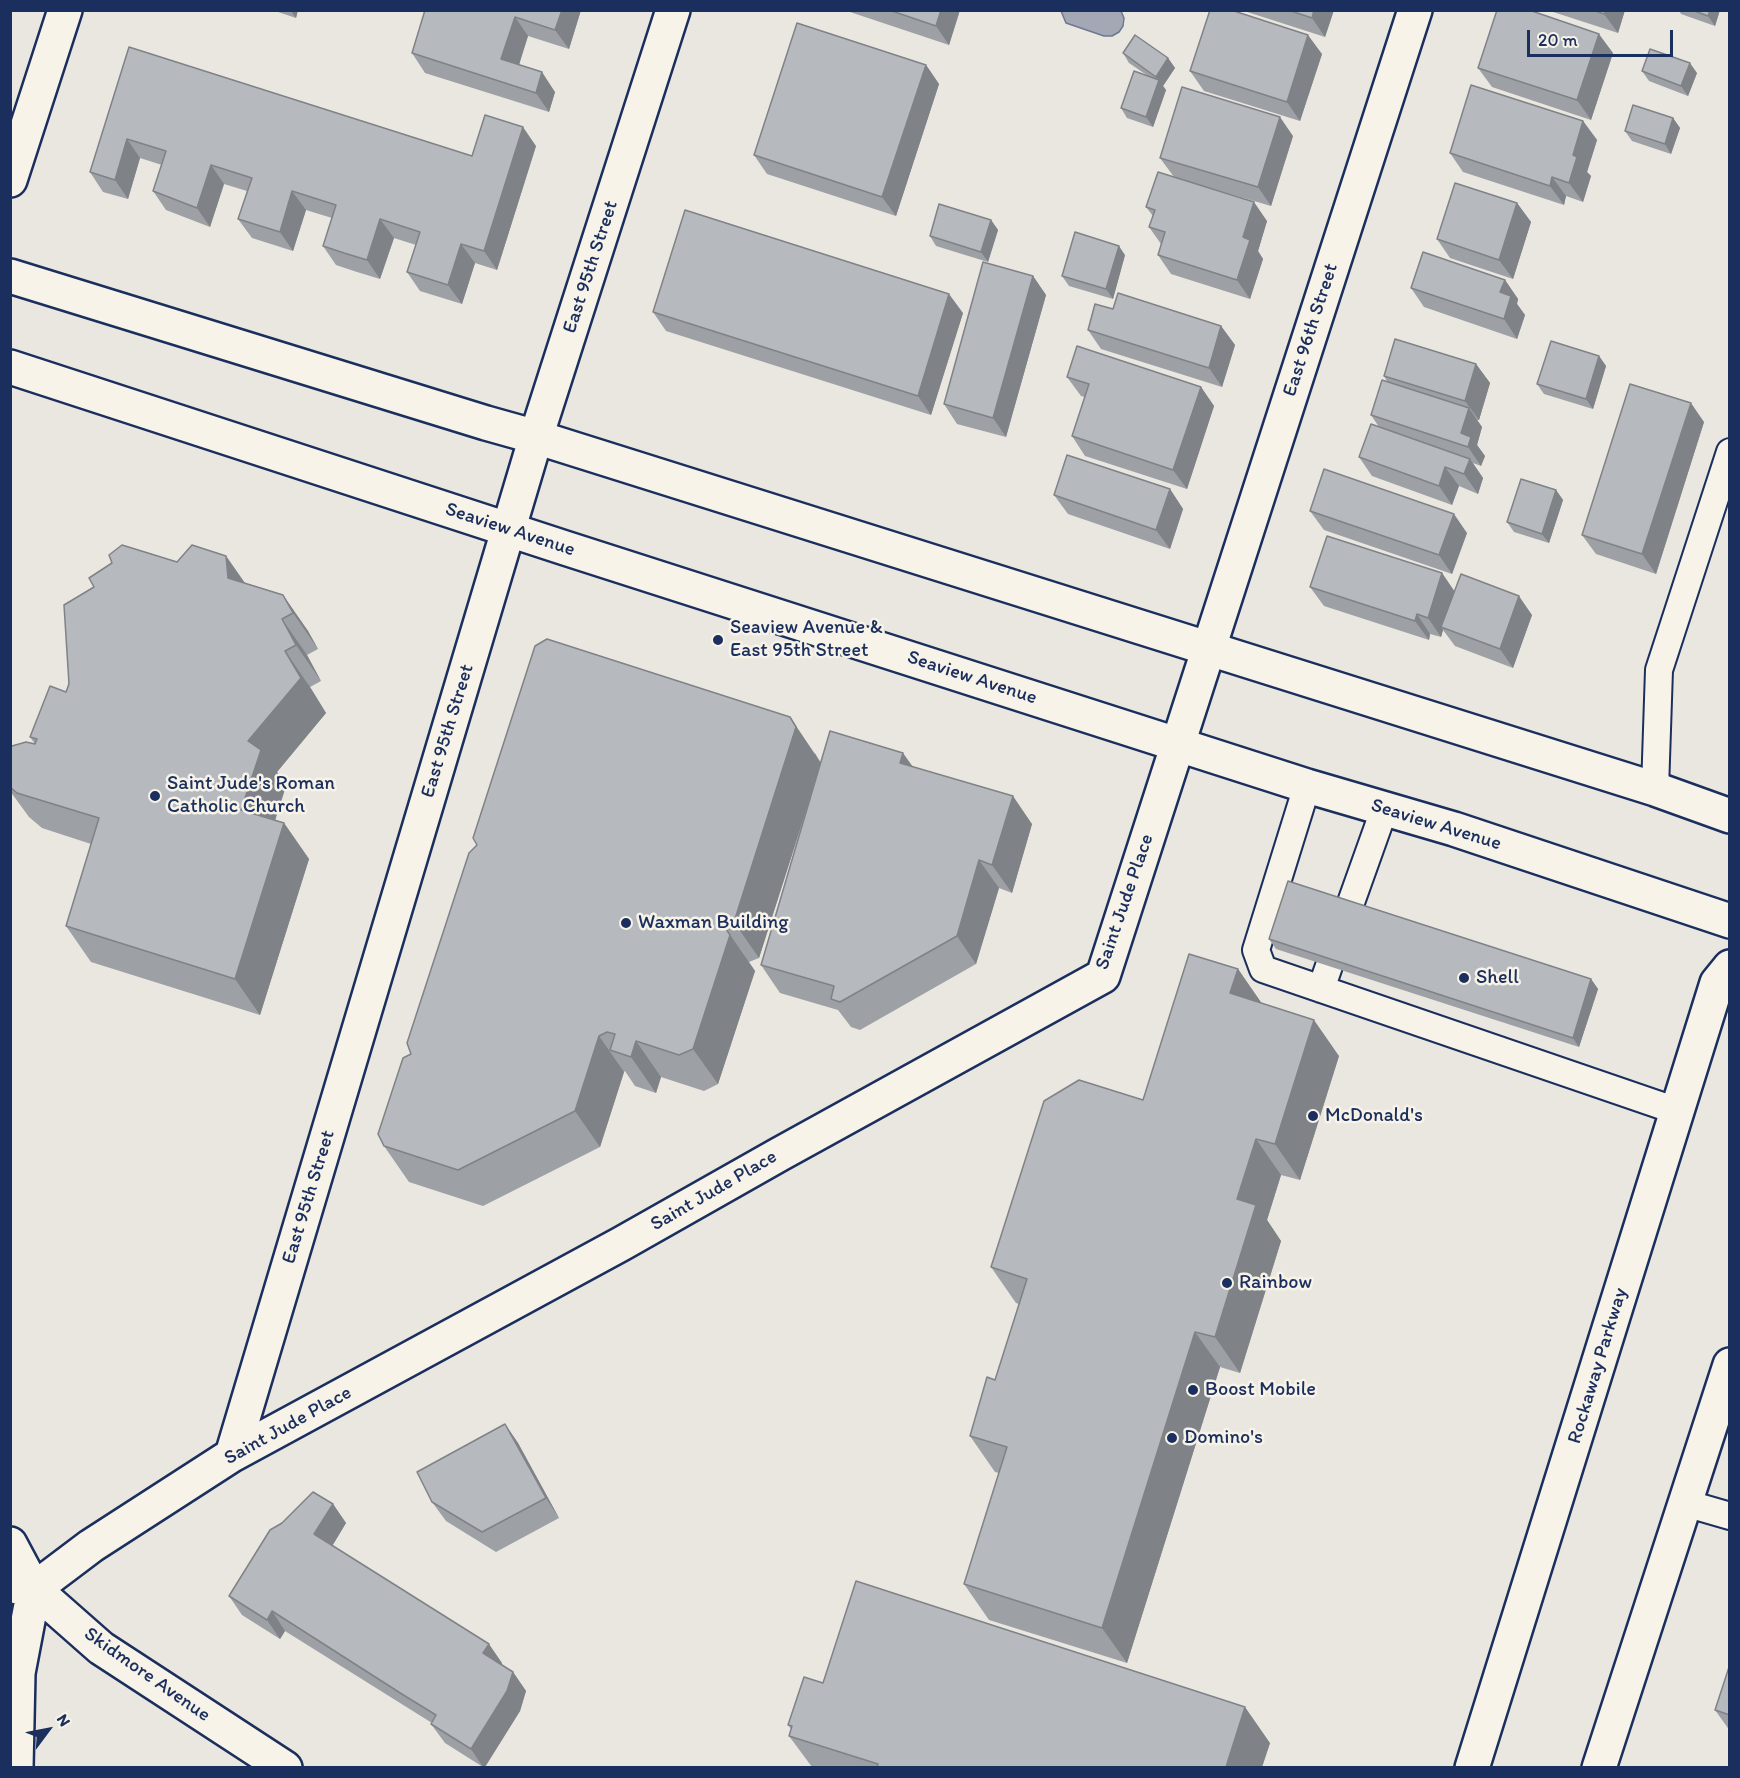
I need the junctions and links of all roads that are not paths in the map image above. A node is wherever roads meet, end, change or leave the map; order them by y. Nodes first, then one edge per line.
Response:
1 (65, 10) edge
2 (673, 10) edge
3 (1415, 10) edge
4 (10, 180) edge
5 (10, 276) edge
6 (10, 367) edge
7 (536, 437) junction
8 (1730, 452) edge
9 (508, 530) junction
10 (1207, 649) junction
11 (1176, 744) junction
12 (1307, 786) junction
13 (1655, 789) junction
14 (1384, 810) junction
15 (1730, 816) edge
16 (1349, 908) edge
17 (1730, 921) edge
18 (1730, 967) edge
19 (1677, 1111) junction
20 (1730, 1365) edge
21 (1722, 1412) edge
22 (232, 1455) junction
23 (1685, 1503) junction
24 (1730, 1516) edge
25 (10, 1544) edge
26 (22, 1588) edge
27 (16, 1767) edge
28 (285, 1767) edge
29 (1472, 1767) edge
30 (1599, 1767) edge

1 - 4 street
2 - 7 street, East 95th Street
3 - 10 street, East 96th Street
5 - 7 street
6 - 9 street, Seaview Avenue
7 - 9 street, East 95th Street
7 - 10 street
8 - 13 lane
9 - 11 street, Seaview Avenue
9 - 22 street, East 95th Street
10 - 11 street, Saint Jude Place
10 - 13 street
11 - 12 street, Seaview Avenue
11 - 22 street, Saint Jude Place
12 - 14 street, Seaview Avenue
12 - 19 lane
13 - 15 street
14 - 16 lane
14 - 17 street, Seaview Avenue
18 - 19 street, Rockaway Parkway
19 - 29 street, Rockaway Parkway
20 - 21 street
21 - 23 street
22 - 26 street, Saint Jude Place
23 - 24 lane
23 - 30 street
25 - 26 street
26 - 27 street
26 - 28 street, Skidmore Avenue

